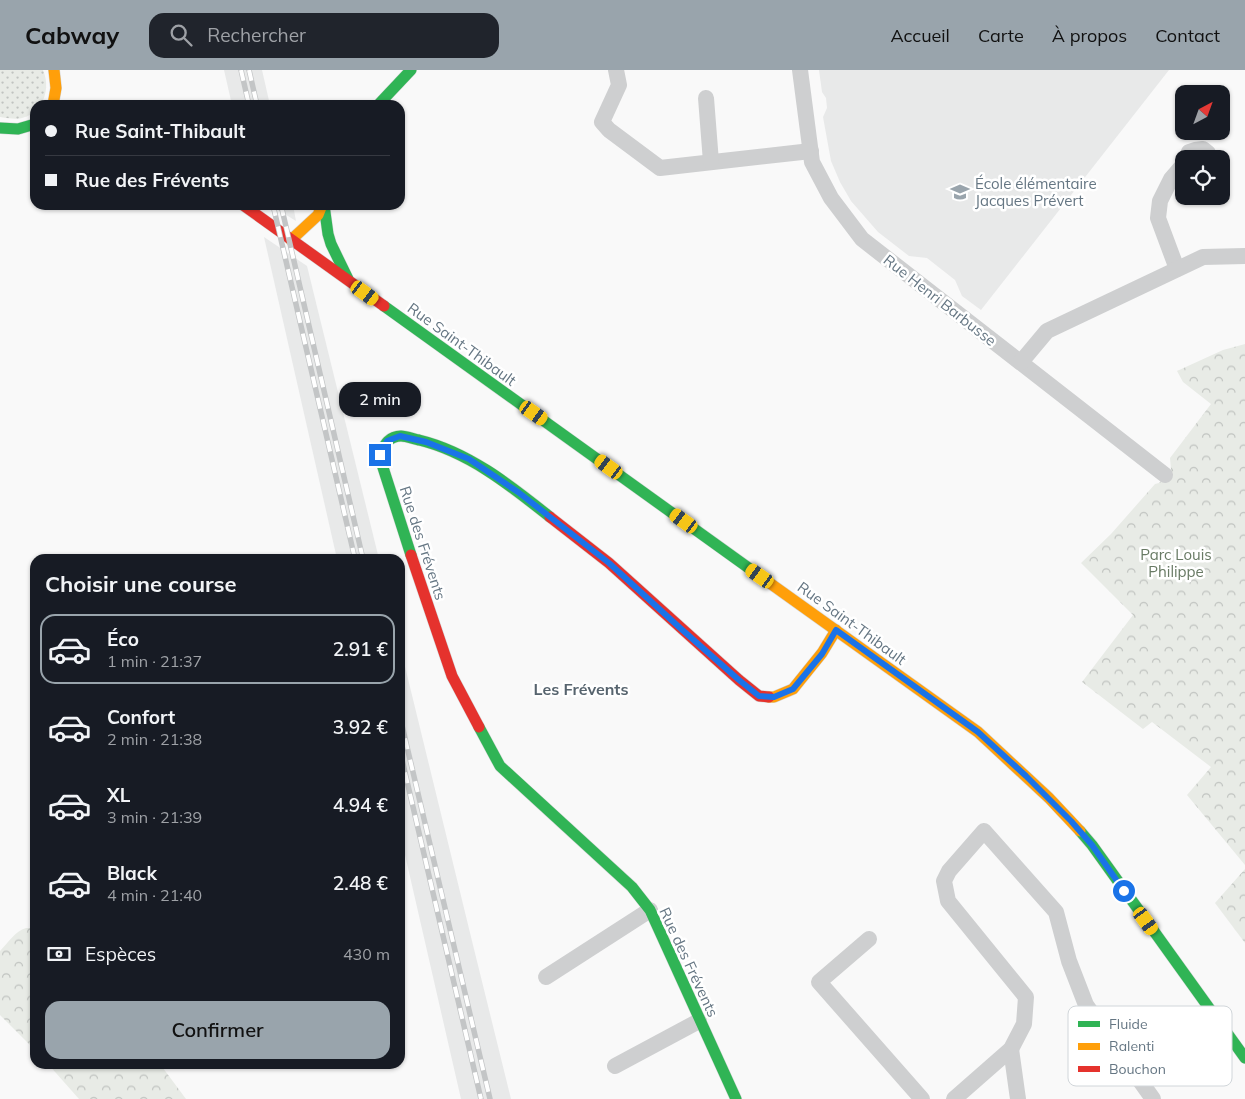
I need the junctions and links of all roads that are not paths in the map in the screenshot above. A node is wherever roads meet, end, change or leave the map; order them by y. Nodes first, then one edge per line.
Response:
1 (54, 70) edge
2 (411, 70) edge
3 (616, 70) edge
4 (800, 70) edge
5 (706, 98) dead end
6 (55, 100) edge
7 (383, 100) edge
8 (30, 126) edge
9 (0, 128) edge
10 (811, 151) junction
11 (711, 162) junction
12 (1175, 174) edge
13 (250, 210) edge
14 (319, 210) edge
15 (321, 210) edge
16 (322, 210) edge
17 (292, 240) junction
18 (1245, 256) edge
19 (320, 261) junction
20 (1177, 269) junction
21 (350, 282) junction
22 (1021, 362) junction
23 (1165, 475) dead end
24 (836, 630) junction
25 (650, 910) junction
26 (869, 939) dead end
27 (546, 977) dead end
28 (1087, 1006) edge
29 (1208, 1006) edge
30 (700, 1020) junction
31 (1232, 1040) edge
32 (1011, 1049) junction
33 (1245, 1058) edge
34 (615, 1066) dead end
35 (1144, 1086) edge
36 (736, 1099) edge
37 (922, 1099) edge
38 (954, 1099) edge
39 (1018, 1099) edge
40 (1153, 1099) edge

1 - 6 street
2 - 7 street
3 - 11 street
4 - 10 street, Rue Henri Barbusse
5 - 11 street
8 - 9 street
10 - 11 street
10 - 22 street, Rue Henri Barbusse
12 - 20 street
13 - 17 street, Rue Saint-Thibault
14 - 17 street
15 - 19 street
16 - 21 street
17 - 19 street, Rue Saint-Thibault
18 - 20 street
19 - 21 street, Rue Saint-Thibault
20 - 22 street
21 - 24 street, Rue Saint-Thibault
22 - 23 street, Rue Henri Barbusse
24 - 25 street, Rue des Frévents
24 - 29 street, Rue Saint-Thibault
25 - 27 street
25 - 30 street, Rue des Frévents
26 - 37 street
28 - 32 street
30 - 34 street
30 - 36 street, Rue des Frévents
31 - 33 street, Rue Saint-Thibault
32 - 38 street
32 - 39 street
35 - 40 street

